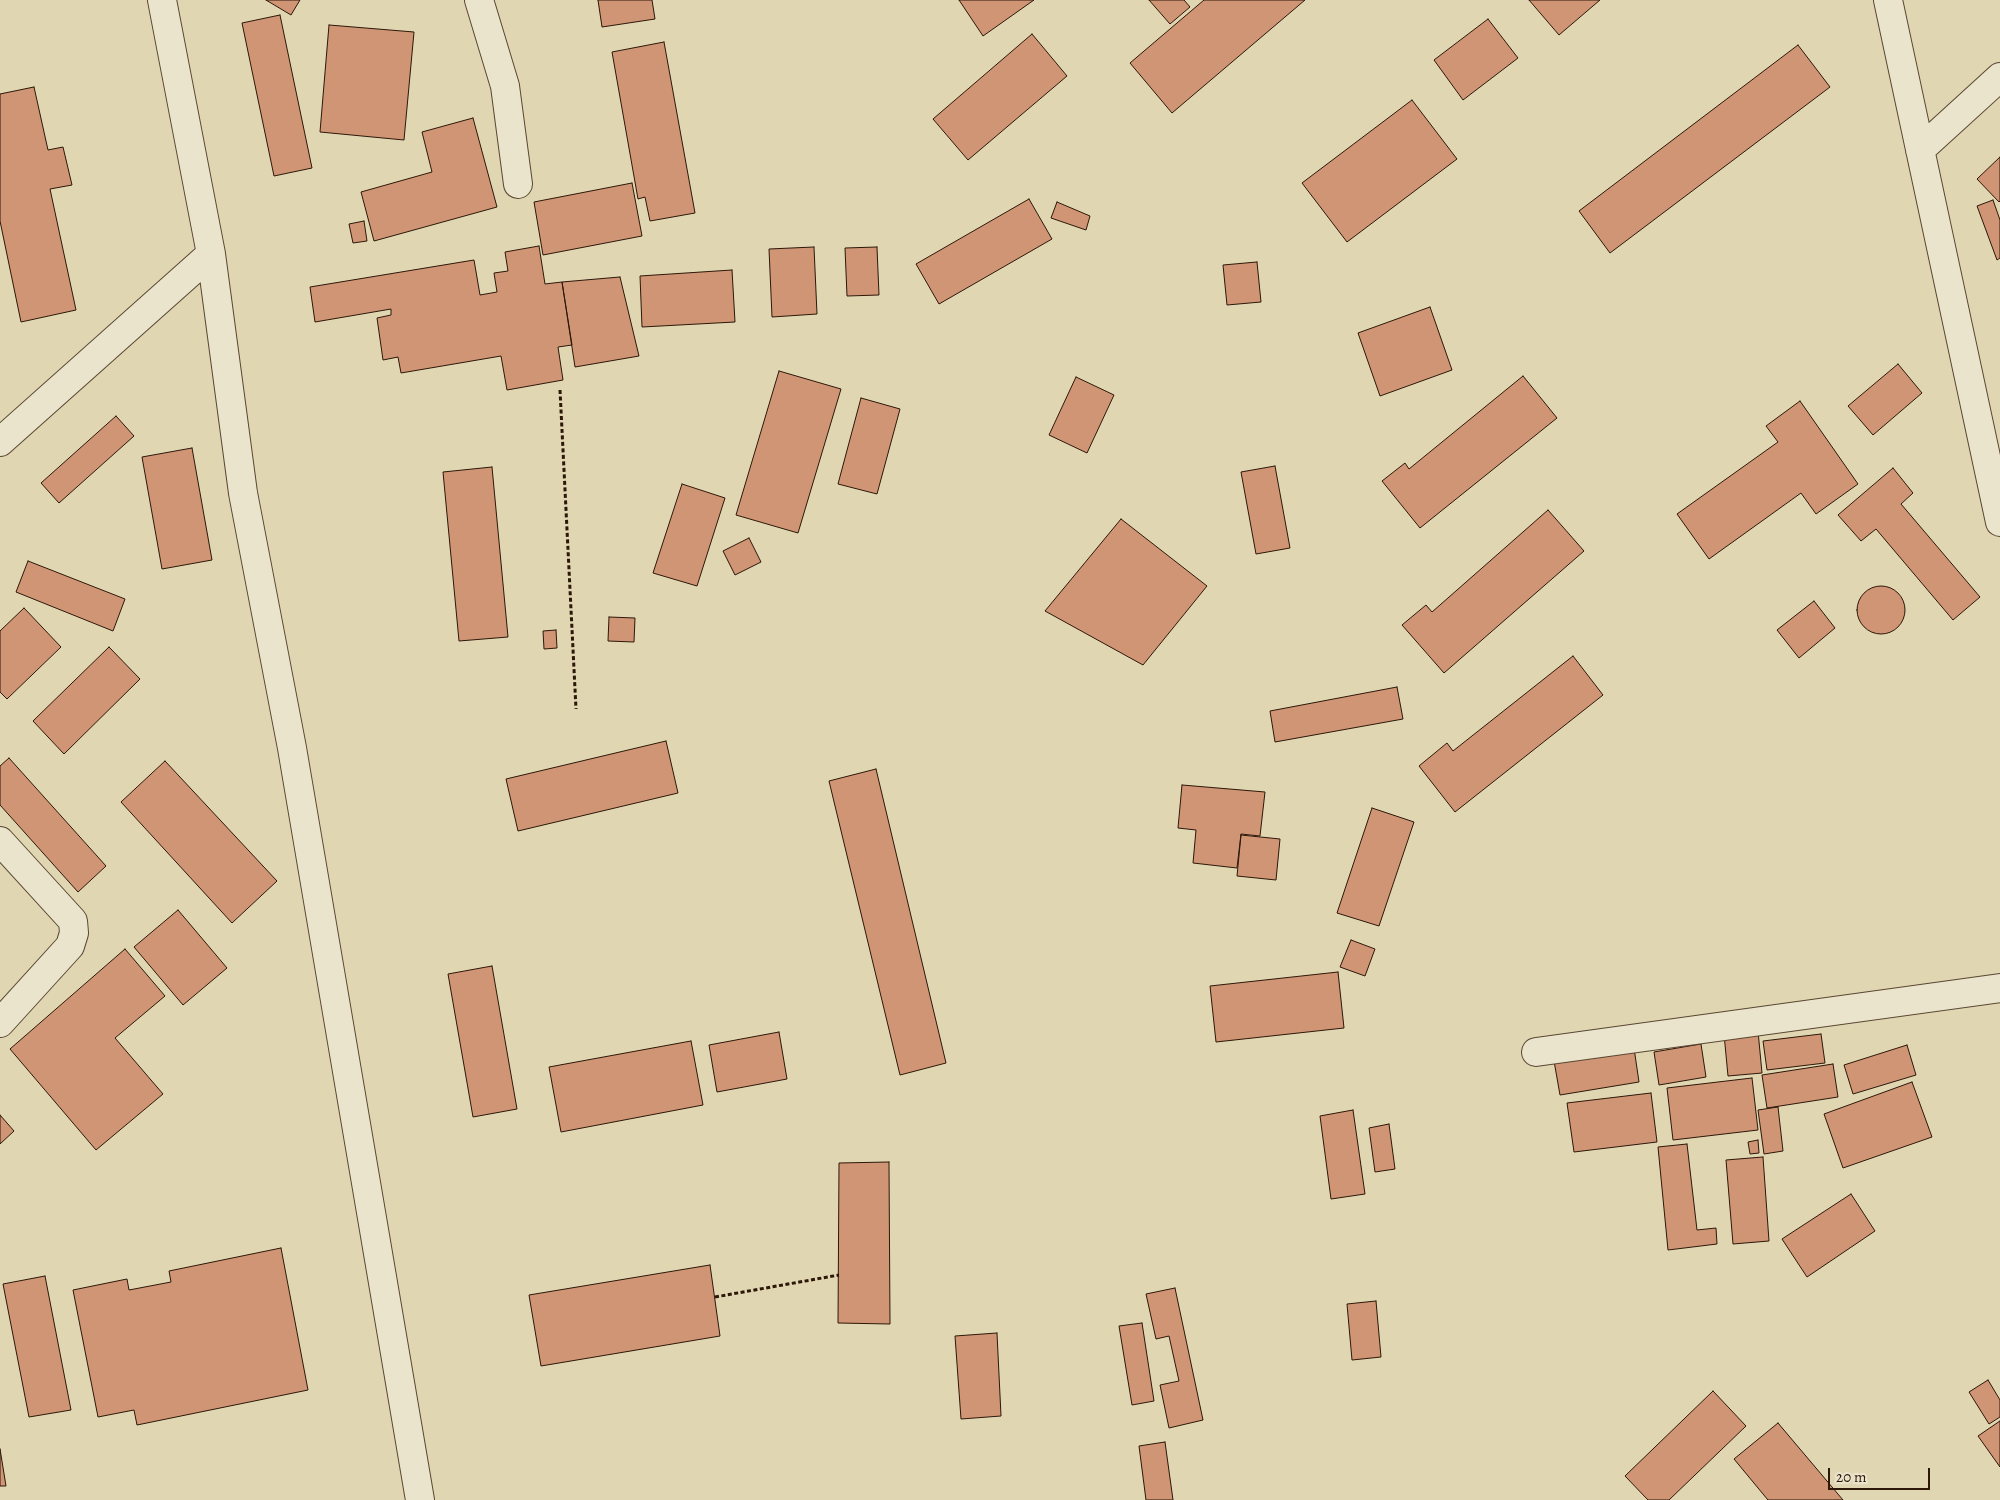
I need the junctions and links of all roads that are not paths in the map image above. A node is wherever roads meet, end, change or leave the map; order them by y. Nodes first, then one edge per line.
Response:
1 (162, 0) edge
2 (479, 0) edge
3 (1888, 0) edge
4 (2000, 77) edge
5 (1920, 150) junction
6 (518, 184) dead end
7 (211, 254) junction
8 (0, 442) edge
9 (2000, 522) edge
10 (0, 841) edge
11 (2000, 988) edge
12 (0, 1023) edge
13 (1536, 1052) dead end
14 (420, 1500) edge

1 - 7 street
2 - 6 street
3 - 5 street
4 - 5 street
5 - 9 street
7 - 8 street
7 - 14 street
10 - 12 street
11 - 13 street

